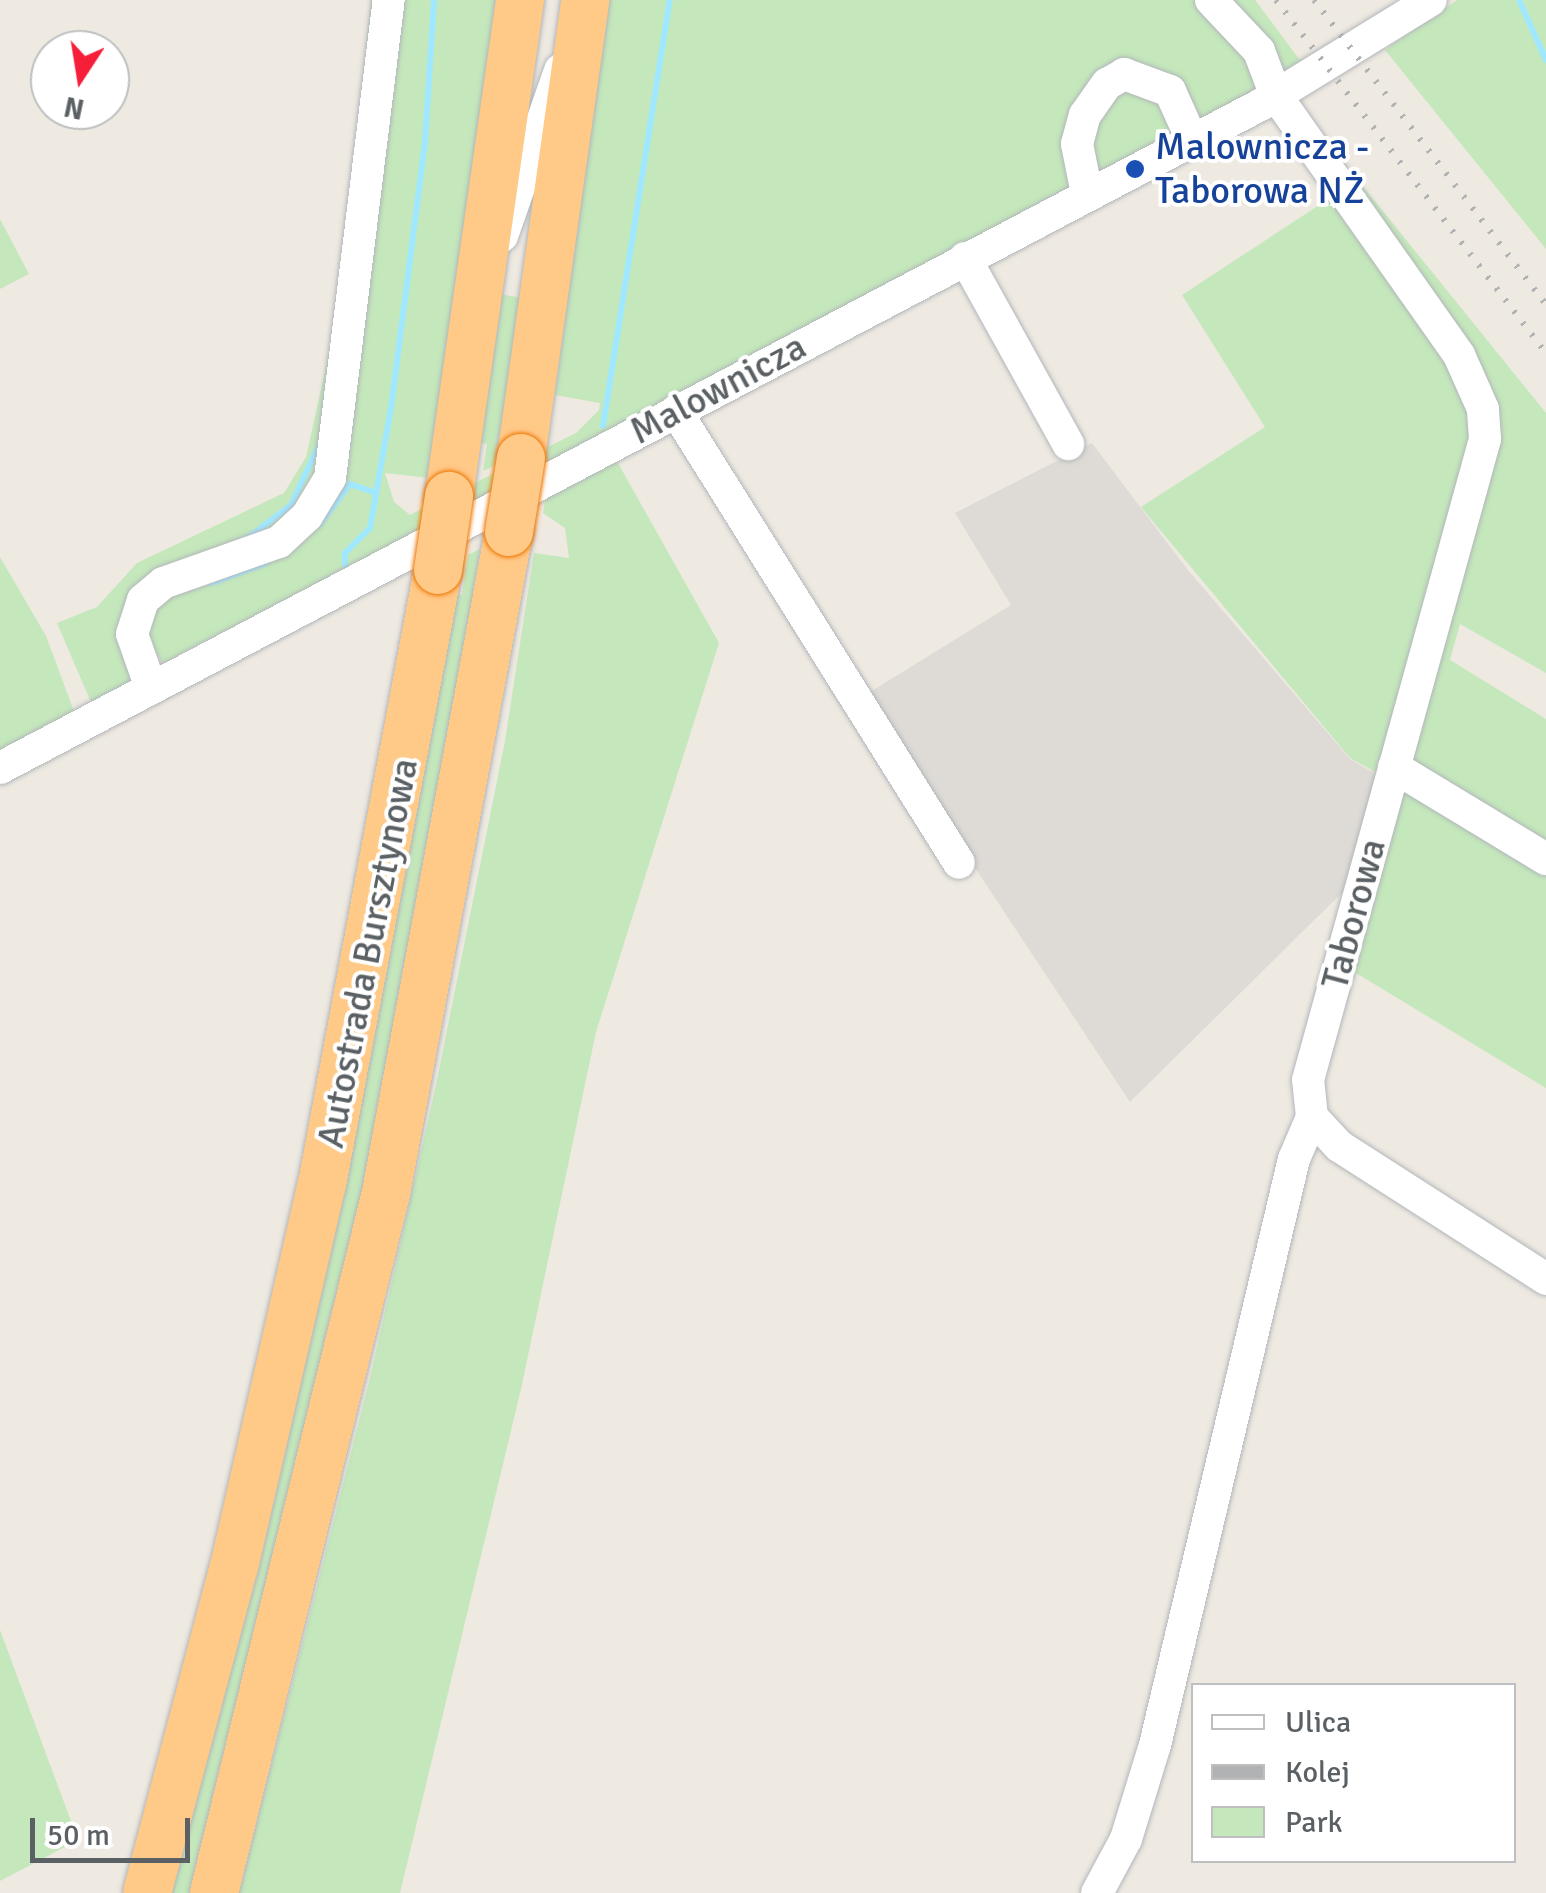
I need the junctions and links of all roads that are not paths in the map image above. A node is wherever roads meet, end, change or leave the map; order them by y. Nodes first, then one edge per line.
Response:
1 (390, 0) edge
2 (520, 0) edge
3 (585, 0) edge
4 (1210, 0) edge
5 (1431, 0) edge
6 (1276, 96) junction
7 (1192, 140) junction
8 (533, 147) junction
9 (1088, 194) junction
10 (965, 258) junction
11 (482, 293) junction
12 (546, 304) junction
13 (676, 411) junction
14 (1068, 444) dead end
15 (151, 688) junction
16 (1394, 767) junction
17 (0, 768) edge
18 (1546, 860) edge
19 (959, 863) dead end
20 (1312, 1117) junction
21 (1546, 1279) edge
22 (147, 1893) edge
23 (214, 1893) edge
24 (1097, 1893) edge

1 - 15 street
2 - 8 street
2 - 11 highway, Autostrada Bursztynowa
3 - 8 street
3 - 12 highway, Autostrada Bursztynowa
4 - 6 street, Taborowa
5 - 6 street, Malownicza
6 - 7 street, Malownicza
6 - 16 street, Taborowa
7 - 9 street, Malownicza
7 - 9 street
8 - 11 street
8 - 12 street
9 - 10 street, Malownicza
10 - 13 street, Malownicza
10 - 14 street
11 - 22 highway, Autostrada Bursztynowa, bridge
12 - 23 highway, Autostrada Bursztynowa, bridge
13 - 15 street, Malownicza
13 - 19 street
15 - 17 street, Malownicza
16 - 18 street
16 - 20 street, Taborowa
20 - 21 street
20 - 24 street, Taborowa

